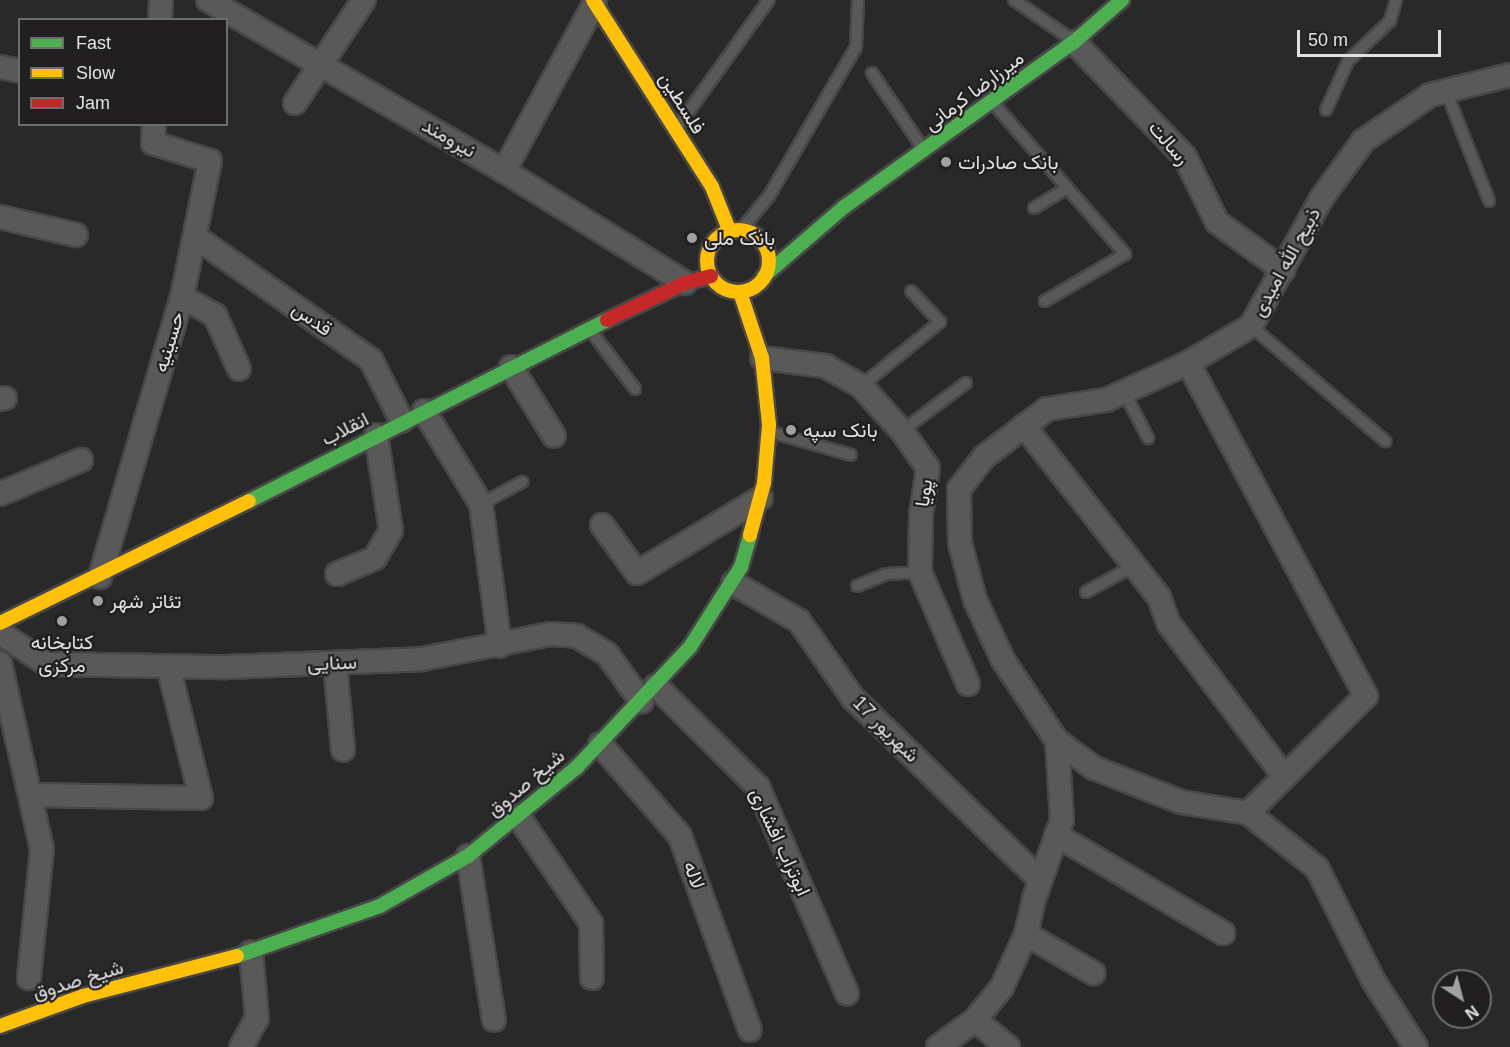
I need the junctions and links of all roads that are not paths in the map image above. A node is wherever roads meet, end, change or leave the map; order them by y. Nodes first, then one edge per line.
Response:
1 (161, 0) edge
2 (208, 0) edge
3 (364, 0) edge
4 (769, 0) edge
5 (858, 0) edge
6 (1014, 0) edge
7 (1122, 0) edge
8 (1396, 0) edge
9 (594, 1) edge
10 (160, 18) edge
11 (1074, 42) junction
12 (323, 66) junction
13 (0, 67) edge
14 (18, 71) edge
15 (872, 73) dead end
16 (1510, 75) edge
17 (1446, 91) junction
18 (992, 102) junction
19 (296, 103) dead end
20 (1326, 110) dead end
21 (676, 130) junction
22 (154, 134) edge
23 (925, 151) junction
24 (504, 171) junction
25 (1067, 188) junction
26 (1489, 201) dead end
27 (844, 207) junction
28 (1034, 208) dead end
29 (0, 217) edge
30 (802, 224) dead end
31 (735, 231) junction
32 (76, 235) dead end
33 (197, 238) junction
34 (1283, 270) junction
35 (711, 276) junction
36 (764, 276) junction
37 (685, 283) junction
38 (911, 291) dead end
39 (740, 292) junction
40 (182, 297) junction
41 (1045, 302) dead end
42 (1251, 326) junction
43 (589, 328) junction
44 (762, 358) junction
45 (1188, 363) junction
46 (511, 367) junction
47 (239, 369) dead end
48 (966, 383) dead end
49 (861, 386) junction
50 (635, 389) dead end
51 (1124, 392) junction
52 (424, 411) junction
53 (402, 422) junction
54 (1024, 426) junction
55 (902, 430) junction
56 (768, 431) junction
57 (376, 435) junction
58 (554, 436) dead end
59 (1148, 438) dead end
60 (1385, 441) dead end
61 (851, 455) dead end
62 (81, 460) dead end
63 (522, 482) dead end
64 (0, 494) edge
65 (760, 498) junction
66 (481, 504) junction
67 (602, 525) dead end
68 (1132, 567) junction
69 (920, 572) junction
70 (337, 574) dead end
71 (100, 577) junction
72 (733, 583) junction
73 (857, 586) dead end
74 (1086, 592) dead end
75 (0, 623) edge
76 (0, 633) edge
77 (500, 646) junction
78 (0, 663) edge
79 (335, 664) junction
80 (168, 666) junction
81 (968, 684) dead end
82 (649, 694) junction
83 (6, 721) edge
84 (1057, 741) junction
85 (600, 744) junction
86 (343, 750) dead end
87 (1284, 776) junction
88 (30, 795) junction
89 (1248, 813) junction
90 (518, 816) junction
91 (1056, 835) junction
92 (468, 856) junction
93 (1040, 880) junction
94 (1223, 933) dead end
95 (1026, 934) junction
96 (251, 952) junction
97 (1093, 973) dead end
98 (29, 978) dead end
99 (592, 978) dead end
100 (847, 994) dead end
101 (494, 1020) dead end
102 (975, 1020) junction
103 (0, 1026) edge
104 (750, 1030) dead end
105 (241, 1047) edge
106 (938, 1047) edge
107 (1008, 1047) edge
108 (1416, 1047) edge

1 - 10 street
2 - 12 street, نیرومند
3 - 12 street
4 - 21 lane
5 - 31 lane
6 - 11 lane
7 - 11 main road, میرزارضا کرمانی
8 - 20 lane
9 - 21 main road, فلسطین
9 - 24 street
11 - 18 main road, میرزارضا کرمانی
11 - 34 street, رسالت
12 - 19 street
12 - 24 street, نیرومند
13 - 14 street
15 - 23 lane
16 - 17 street, ذبیح الله امیدی
17 - 26 lane
17 - 34 street, ذبیح الله امیدی
18 - 23 main road, میرزارضا کرمانی
18 - 25 lane
21 - 31 main road, فلسطین
22 - 33 street, حسینیه
23 - 27 main road, میرزارضا کرمانی
24 - 37 street, نیرومند
25 - 28 lane
25 - 41 lane
27 - 30 main road
27 - 36 main road
29 - 32 street
31 - 35 main road
31 - 36 main road
33 - 40 street, حسینیه
33 - 53 street, قدس
34 - 42 street, ذبیح الله امیدی
35 - 37 main road, انقلاب
35 - 39 main road
36 - 39 main road
37 - 43 main road, انقلاب
38 - 49 lane
39 - 44 main road, شیخ صدوق
40 - 47 street
40 - 71 street, حسینیه
42 - 45 street, ذبیح الله امیدی
42 - 60 lane
43 - 46 main road, انقلاب
43 - 50 lane
44 - 49 street, پویا
44 - 56 main road, شیخ صدوق
45 - 51 street, ذبیح الله امیدی
45 - 87 street
46 - 52 main road, انقلاب
46 - 58 street
48 - 55 lane
49 - 55 street, پویا
51 - 54 street, ذبیح الله امیدی
51 - 59 lane
52 - 53 main road, انقلاب
52 - 66 street
53 - 57 main road, انقلاب
54 - 68 street
54 - 84 street, ذبیح الله امیدی
55 - 69 street, پویا
56 - 61 lane
56 - 65 main road, شیخ صدوق
57 - 70 street
57 - 71 main road, انقلاب
62 - 64 street
63 - 66 lane
65 - 67 street
65 - 72 main road, شیخ صدوق
66 - 77 street
68 - 74 lane
68 - 87 street
69 - 73 lane
69 - 81 street, پویا
71 - 75 main road, انقلاب
72 - 82 main road, شیخ صدوق
72 - 93 street, 17 شهریور
76 - 80 street, سنایی
77 - 79 street, سنایی
77 - 82 street, سنایی
78 - 83 street
79 - 80 street, سنایی
79 - 86 street
80 - 88 street
82 - 85 main road, شیخ صدوق
82 - 100 street, ابوتراب افشاری
83 - 88 street
84 - 89 street
84 - 91 street
85 - 90 main road, شیخ صدوق
85 - 104 street, لاله
87 - 89 street
88 - 98 street
89 - 108 street
90 - 92 main road, شیخ صدوق
90 - 99 street
91 - 93 street
91 - 94 street
92 - 96 main road, شیخ صدوق
92 - 101 street
93 - 95 street
95 - 97 street
95 - 102 street
96 - 103 main road, شیخ صدوق
96 - 105 street
102 - 106 street
102 - 107 street

